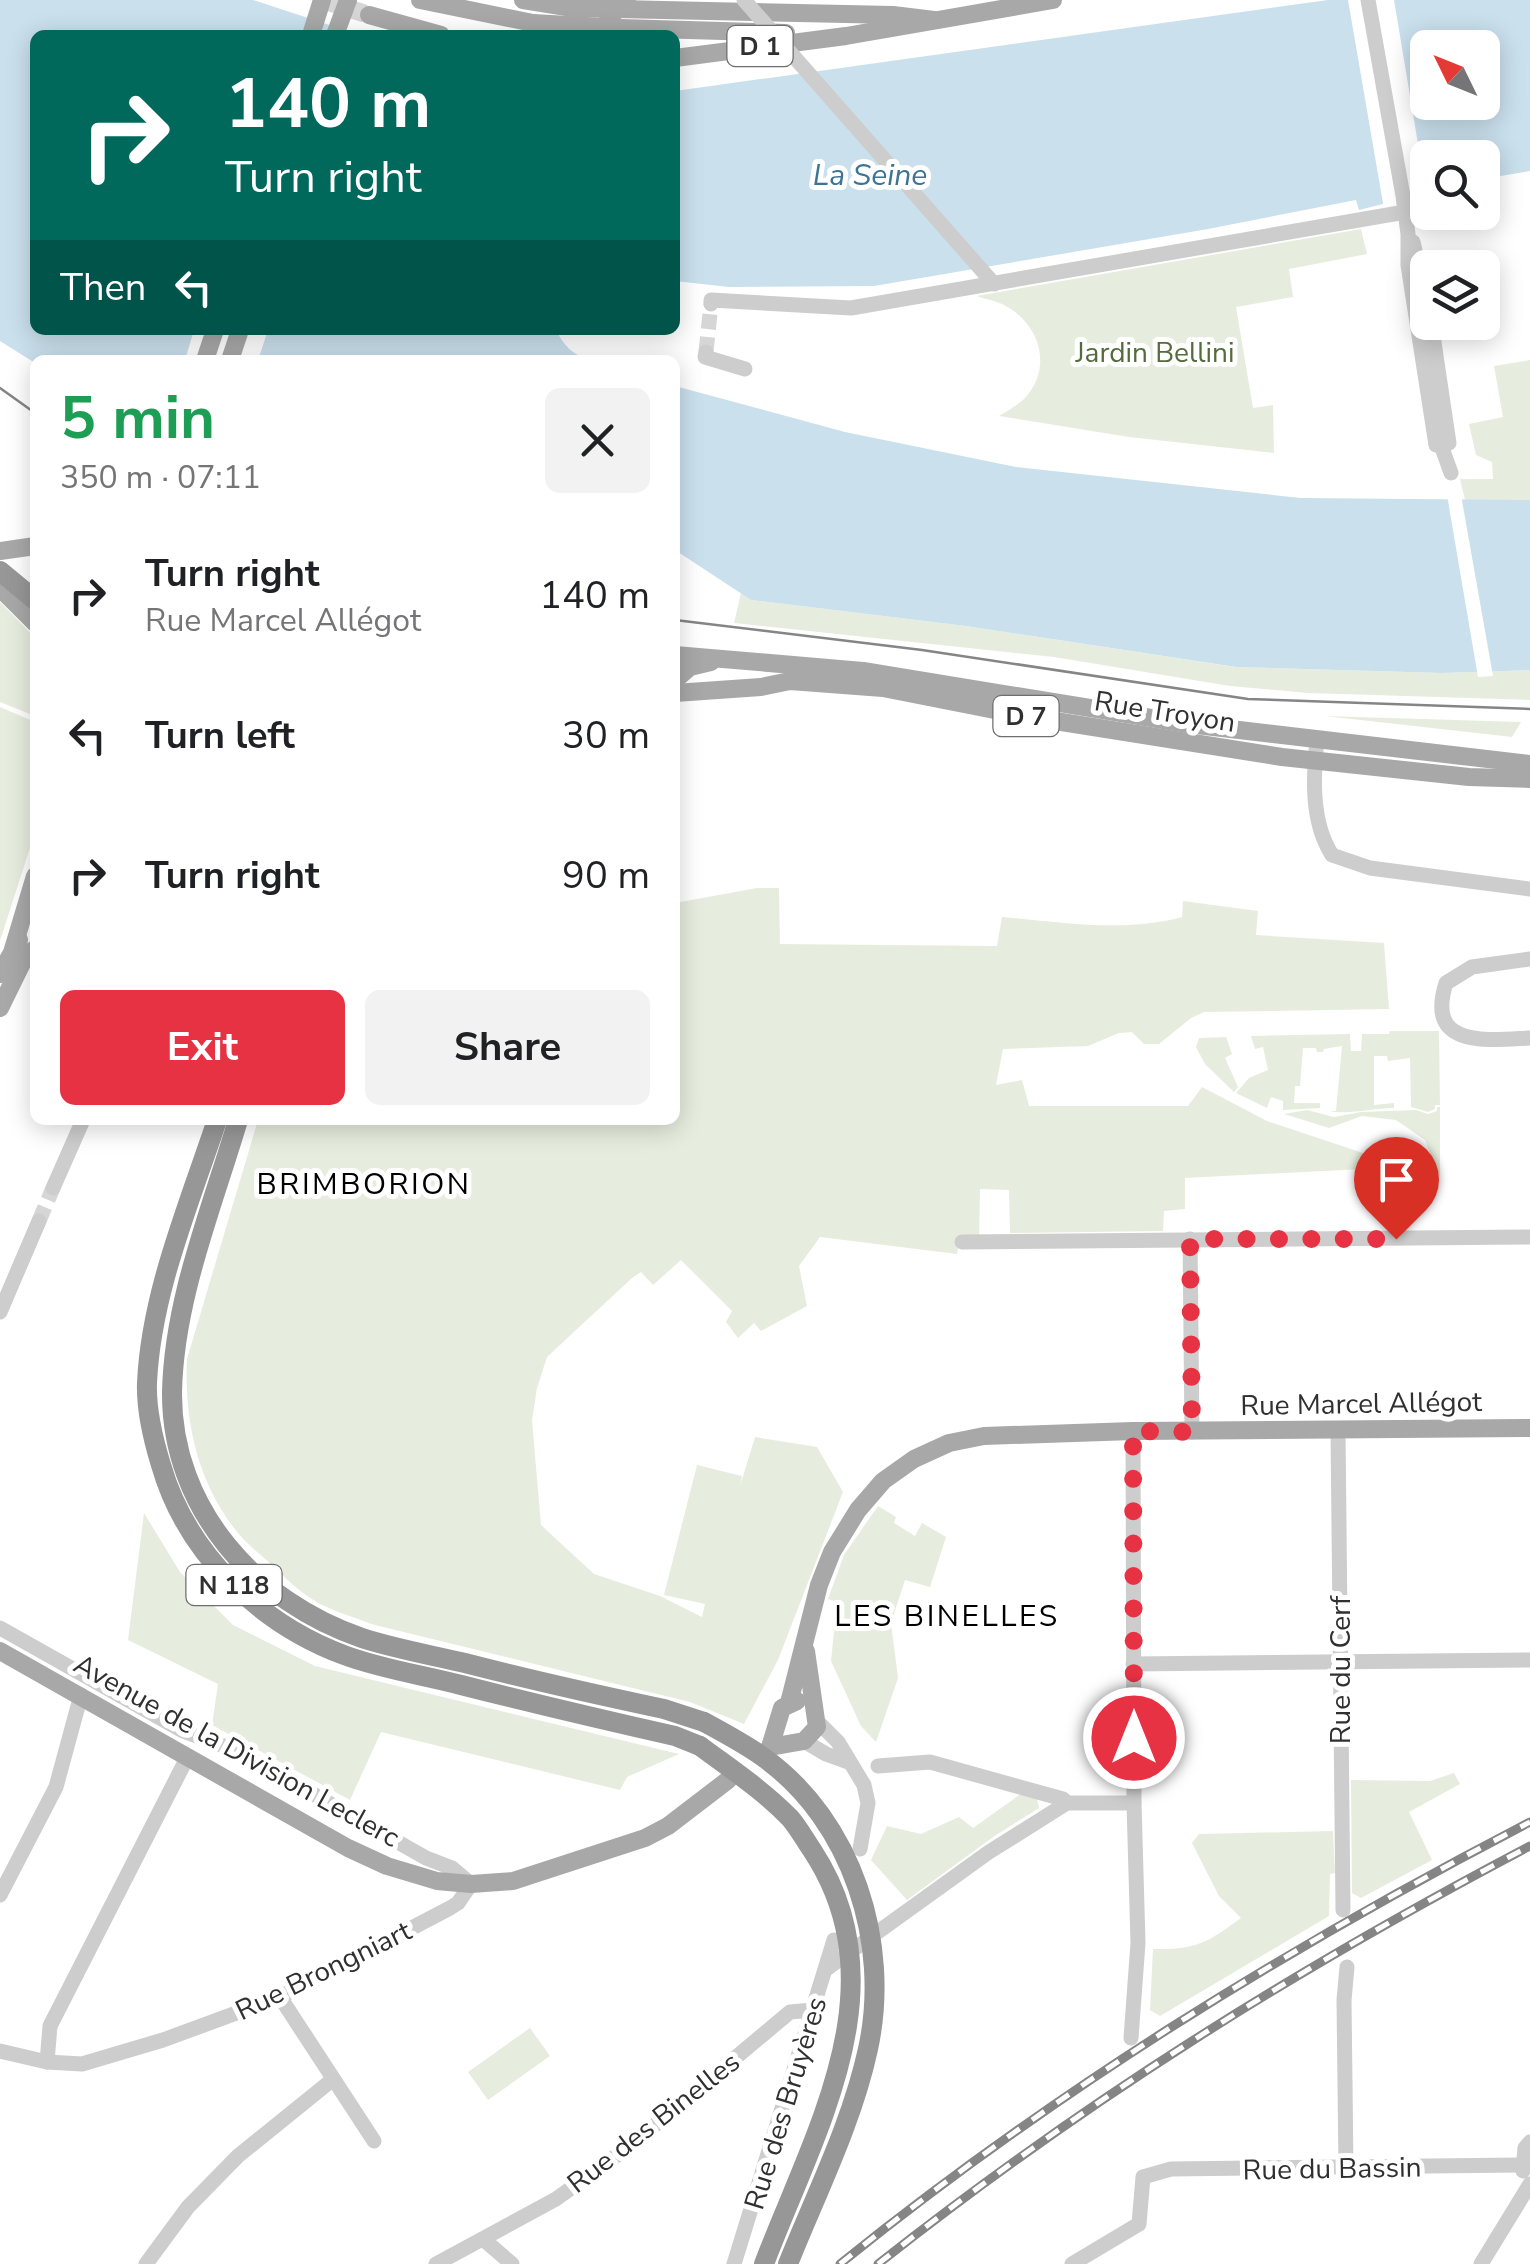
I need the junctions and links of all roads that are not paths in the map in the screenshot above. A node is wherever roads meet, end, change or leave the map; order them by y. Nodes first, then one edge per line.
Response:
1 (348, 0) edge
2 (420, 0) edge
3 (523, 0) edge
4 (627, 0) edge
5 (744, 0) edge
6 (770, 0) edge
7 (1053, 0) edge
8 (1368, 0) edge
9 (889, 8) edge
10 (822, 14) junction
11 (370, 15) tunnel mouth
12 (934, 20) junction
13 (614, 23) junction
14 (338, 28) edge
15 (423, 30) edge
16 (596, 30) edge
17 (846, 36) junction
18 (680, 57) edge
19 (1405, 212) junction
20 (1408, 234) junction
21 (1416, 250) edge
22 (994, 284) junction
23 (710, 304) dead end
24 (1435, 340) edge
25 (706, 352) dead end
26 (745, 369) dead end
27 (1441, 444) junction
28 (1451, 473) dead end
29 (30, 547) edge
30 (0, 550) edge
31 (0, 572) edge
32 (0, 588) edge
33 (30, 596) edge
34 (30, 618) edge
35 (680, 655) edge
36 (736, 660) junction
37 (680, 675) edge
38 (680, 693) edge
39 (1317, 740) junction
40 (1315, 760) junction
41 (1530, 764) edge
42 (1530, 779) edge
43 (1530, 889) edge
44 (30, 914) edge
45 (25, 951) edge
46 (1530, 959) edge
47 (0, 974) edge
48 (0, 992) edge
49 (0, 1008) edge
50 (1530, 1038) edge
51 (81, 1125) edge
52 (214, 1125) edge
53 (236, 1125) edge
54 (54, 1188) tunnel mouth
55 (39, 1221) tunnel mouth
56 (1530, 1237) edge
57 (1190, 1239) junction
58 (962, 1242) dead end
59 (0, 1312) edge
60 (1530, 1428) edge
61 (1338, 1430) junction
62 (1133, 1431) junction
63 (1192, 1432) junction
64 (0, 1628) edge
65 (806, 1640) junction
66 (0, 1651) edge
67 (1530, 1660) edge
68 (1340, 1662) junction
69 (1134, 1664) junction
70 (81, 1695) junction
71 (789, 1702) junction
72 (816, 1716) junction
73 (798, 1741) junction
74 (188, 1756) junction
75 (848, 1762) junction
76 (878, 1766) dead end
77 (728, 1780) dead end
78 (1067, 1802) junction
79 (1134, 1803) junction
80 (860, 1849) dead end
81 (472, 1884) junction
82 (0, 1896) edge
83 (1342, 1910) dead end
84 (834, 1940) dead end
85 (1347, 1967) dead end
86 (825, 1970) junction
87 (280, 1996) junction
88 (813, 2010) junction
89 (1131, 2038) dead end
90 (0, 2051) edge
91 (47, 2062) junction
92 (332, 2080) junction
93 (374, 2141) dead end
94 (1530, 2142) edge
95 (1521, 2165) junction
96 (1346, 2168) junction
97 (1530, 2182) edge
98 (483, 2239) junction
99 (146, 2264) edge
100 (436, 2264) edge
101 (512, 2264) edge
102 (734, 2264) edge
103 (764, 2264) edge
104 (788, 2264) edge
105 (1072, 2264) edge
106 (1481, 2264) edge

1 - 14 main road
2 - 13 main road, D 1, bridge
3 - 10 main road, D 1
4 - 13 main road, bridge
5 - 22 street, bridge
6 - 10 main road
7 - 12 main road, D 1
8 - 19 street
9 - 10 main road, D 1
9 - 12 main road, D 1
11 - 15 main road
12 - 17 main road, D 1
13 - 16 main road
13 - 17 main road, D 1
17 - 18 main road, D 1
19 - 20 street
19 - 22 street
20 - 21 street
20 - 27 street
22 - 23 street
24 - 27 street
25 - 26 street
27 - 28 street
29 - 30 main road
31 - 33 highway
32 - 34 main road
35 - 36 main road, Rue Troyon / D 7
36 - 37 main road
36 - 39 main road, Rue Troyon / D 7
38 - 40 main road, Rue Troyon / D 7
39 - 40 street
39 - 41 main road, Rue Troyon / D 7
40 - 42 main road, Rue Troyon / D 7
40 - 43 street
44 - 45 main road
45 - 47 main road
45 - 48 main road
45 - 49 main road
46 - 50 street
51 - 54 street
52 - 103 highway, N 118, bridge
53 - 104 highway, N 118, bridge
55 - 59 street
56 - 57 street
57 - 58 street
57 - 63 street
60 - 61 main road, Rue Marcel Allégot
61 - 63 main road, Rue Marcel Allégot
61 - 68 street, Rue du Cerf
62 - 63 main road, Rue Marcel Allégot
62 - 65 main road
62 - 69 street
64 - 81 street
65 - 71 main road
65 - 72 main road
66 - 70 main road, Avenue de la Division Leclerc
67 - 68 street
68 - 69 street
68 - 83 street, Rue du Cerf
69 - 79 street
70 - 74 main road, Avenue de la Division Leclerc
70 - 82 street
71 - 72 main road
71 - 73 main road
72 - 73 main road
72 - 75 street
73 - 75 street
74 - 81 main road, Avenue de la Division Leclerc
74 - 91 street
75 - 80 street
76 - 78 street
77 - 81 main road, Avenue de la Division Leclerc
78 - 79 street
78 - 86 street
79 - 89 street
81 - 87 street, Rue Brongniart
84 - 86 street, Rue des Bruyères
85 - 96 street
86 - 88 street, Rue des Bruyères
87 - 91 street, Rue Brongniart
87 - 92 street
88 - 98 street, Rue des Binelles
88 - 102 street, Rue des Bruyères
90 - 91 street, Rue Brongniart
92 - 93 street
92 - 99 street
94 - 95 street
95 - 96 street, Rue du Bassin
95 - 97 street
96 - 105 street, Rue du Bassin
97 - 106 street
98 - 100 street, Rue des Binelles
98 - 101 street

